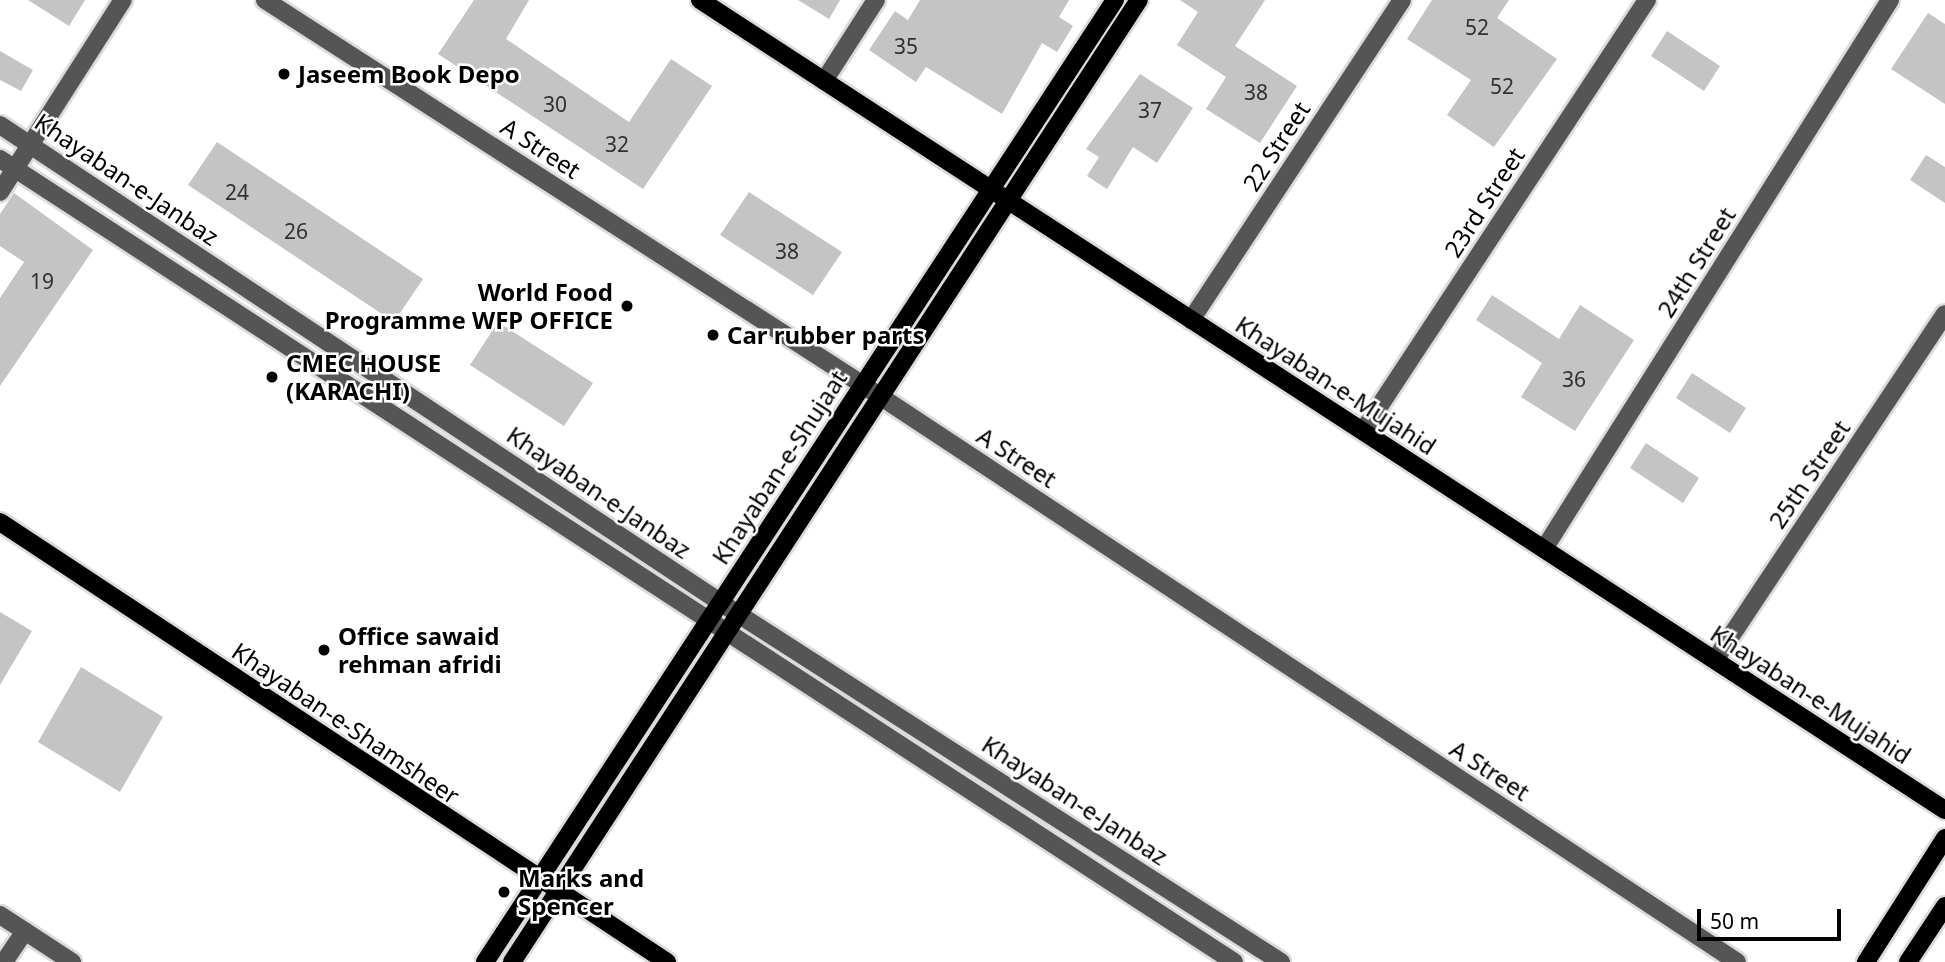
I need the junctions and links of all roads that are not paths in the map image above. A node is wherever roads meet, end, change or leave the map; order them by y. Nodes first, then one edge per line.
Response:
1 (123, 0) edge
2 (265, 0) edge
3 (700, 0) edge
4 (876, 0) edge
5 (1115, 0) edge
6 (1139, 0) edge
7 (1402, 0) edge
8 (1647, 0) edge
9 (1890, 0) edge
10 (824, 80) junction
11 (0, 125) edge
12 (31, 144) junction
13 (8, 164) edge
14 (992, 190) junction
15 (0, 192) edge
16 (1009, 201) junction
17 (1945, 314) edge
18 (1191, 320) junction
19 (863, 385) junction
20 (881, 397) junction
21 (1363, 431) junction
22 (0, 522) edge
23 (1544, 549) junction
24 (720, 602) junction
25 (738, 614) junction
26 (707, 620) junction
27 (725, 633) junction
28 (1715, 660) junction
29 (1945, 810) edge
30 (1945, 838) edge
31 (538, 880) junction
32 (557, 891) junction
33 (1945, 905) edge
34 (0, 915) edge
35 (25, 931) junction
36 (4, 962) edge
37 (72, 962) edge
38 (485, 962) edge
39 (512, 962) edge
40 (667, 962) edge
41 (1234, 962) edge
42 (1282, 962) edge
43 (1737, 962) edge
44 (1866, 962) edge
45 (1908, 962) edge

1 - 12 street
2 - 19 street, A Street
3 - 10 main road, Khayaban-e-Mujahid
4 - 10 street
5 - 14 main road, Khayaban-e-Shujaat
6 - 16 main road, Khayaban-e-Shujaat
7 - 18 street, 22 Street
8 - 21 street, 23rd Street
9 - 23 street, 24th Street
10 - 14 main road, Khayaban-e-Mujahid
11 - 12 street, Khayaban-e-Janbaz
12 - 13 street
12 - 24 street, Khayaban-e-Janbaz
13 - 15 street
13 - 26 street, Khayaban-e-Janbaz
14 - 16 main road, Khayaban-e-Mujahid
14 - 19 main road, Khayaban-e-Shujaat
16 - 18 main road, Khayaban-e-Mujahid
16 - 20 main road, Khayaban-e-Shujaat
17 - 28 street, 25th Street
18 - 21 main road, Khayaban-e-Mujahid
19 - 20 street, A Street
19 - 24 main road, Khayaban-e-Shujaat
20 - 25 main road, Khayaban-e-Shujaat
20 - 43 street, A Street
21 - 23 main road, Khayaban-e-Mujahid
22 - 31 main road, Khayaban-e-Shamsheer
23 - 28 main road, Khayaban-e-Mujahid
24 - 25 street, Khayaban-e-Janbaz
24 - 26 main road, Khayaban-e-Shujaat
25 - 27 main road, Khayaban-e-Shujaat
25 - 42 street, Khayaban-e-Janbaz
26 - 27 street, Khayaban-e-Janbaz
26 - 31 main road, Khayaban-e-Shujaat
27 - 32 main road, Khayaban-e-Shujaat
27 - 41 street, Khayaban-e-Janbaz
28 - 29 main road, Khayaban-e-Mujahid
30 - 44 main road
31 - 32 main road, Khayaban-e-Shamsheer
31 - 38 main road, Khayaban-e-Shujaat
32 - 39 main road, Khayaban-e-Shujaat
32 - 40 main road, Khayaban-e-Shamsheer
33 - 45 main road
34 - 35 street
35 - 36 street
35 - 37 street

